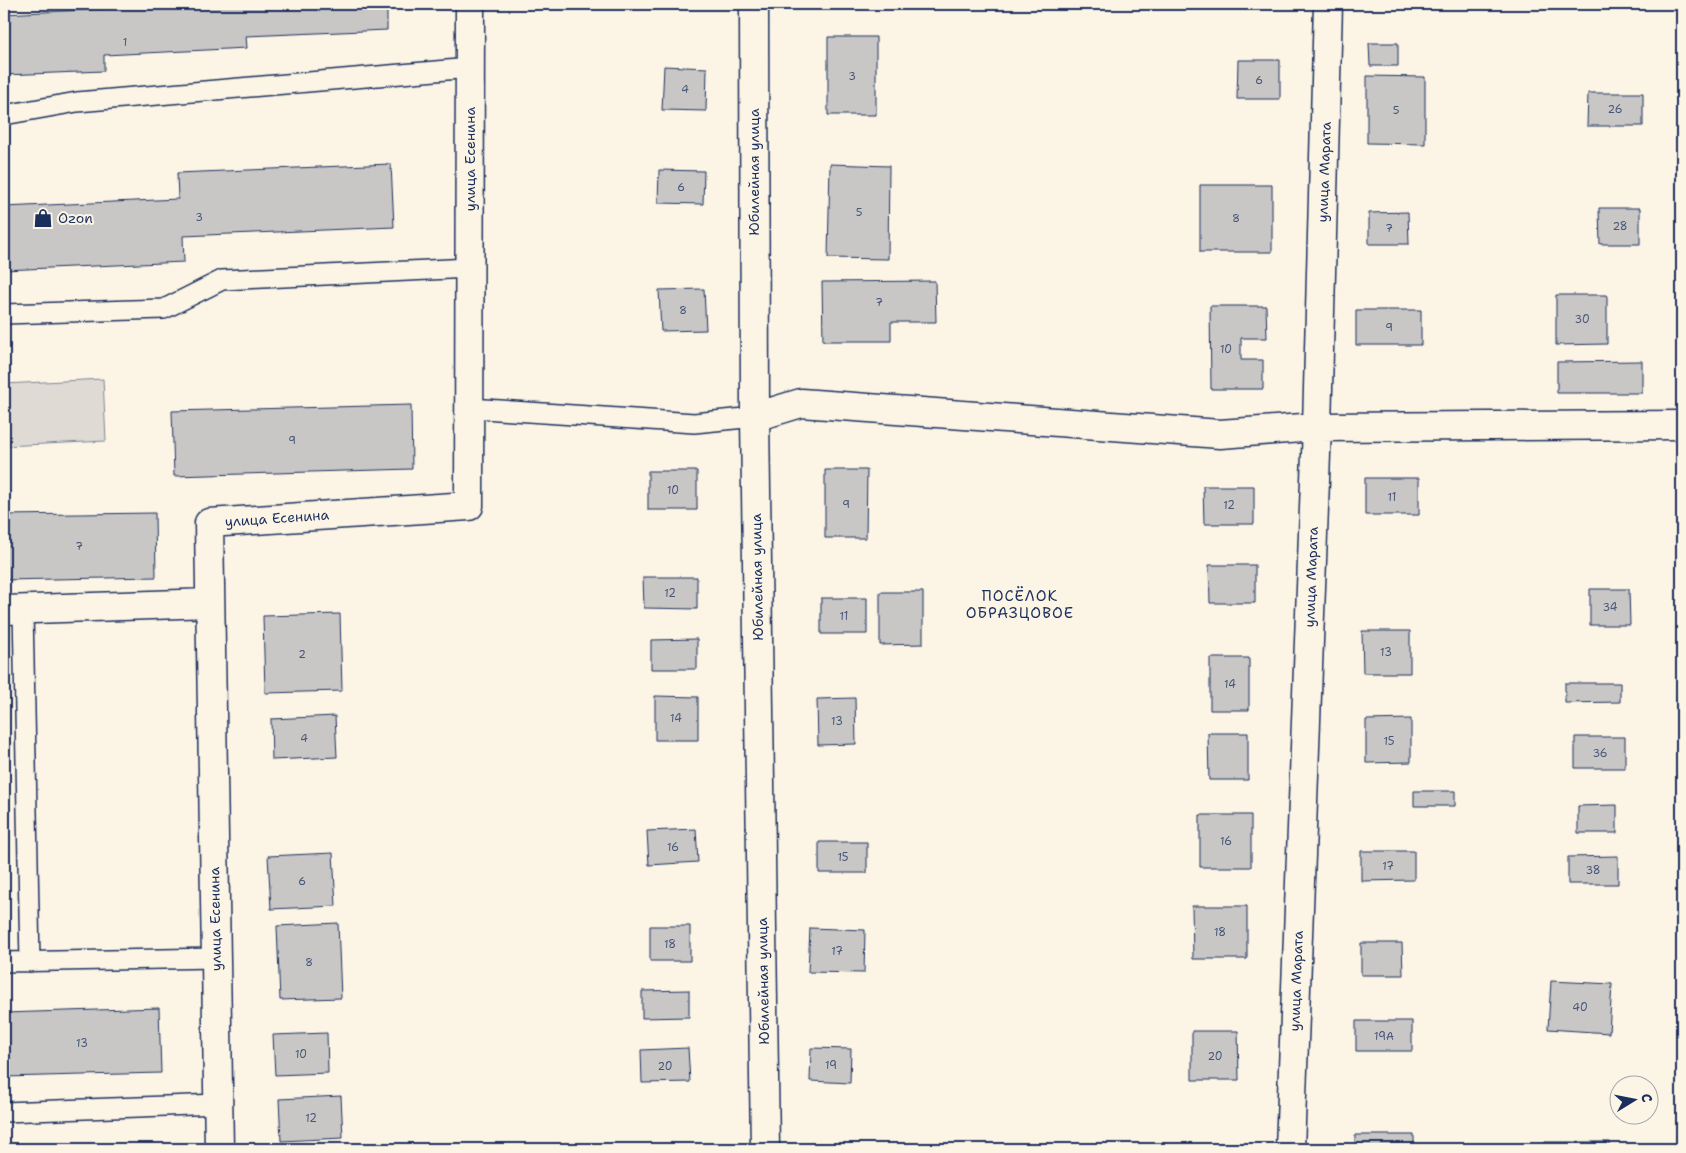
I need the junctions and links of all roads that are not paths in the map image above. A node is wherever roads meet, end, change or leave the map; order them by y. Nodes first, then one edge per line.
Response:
1 (470, 4) edge
2 (754, 4) edge
3 (1328, 4) edge
4 (470, 68) junction
5 (4, 115) edge
6 (470, 268) junction
7 (4, 314) edge
8 (469, 408) junction
9 (755, 417) junction
10 (1682, 425) edge
11 (1317, 427) junction
12 (210, 603) junction
13 (14, 610) edge
14 (216, 958) junction
15 (4, 962) edge
16 (30, 962) junction
17 (218, 1104) junction
18 (4, 1112) edge
19 (219, 1149) edge
20 (765, 1149) edge
21 (1290, 1149) edge

1 - 4 street, улица Есенина
2 - 9 street, Юбилейная улица
3 - 11 street, улица Марата
4 - 5 lane
4 - 6 street, улица Есенина
6 - 7 lane
6 - 8 street, улица Есенина
8 - 9 lane
8 - 12 street, улица Есенина
9 - 11 street
9 - 20 street, Юбилейная улица
10 - 11 street
11 - 21 street, улица Марата
12 - 13 street
12 - 14 street, улица Есенина
13 - 16 lane
14 - 16 lane
14 - 17 street, улица Есенина
15 - 16 lane
17 - 18 lane
17 - 19 street, улица Есенина

